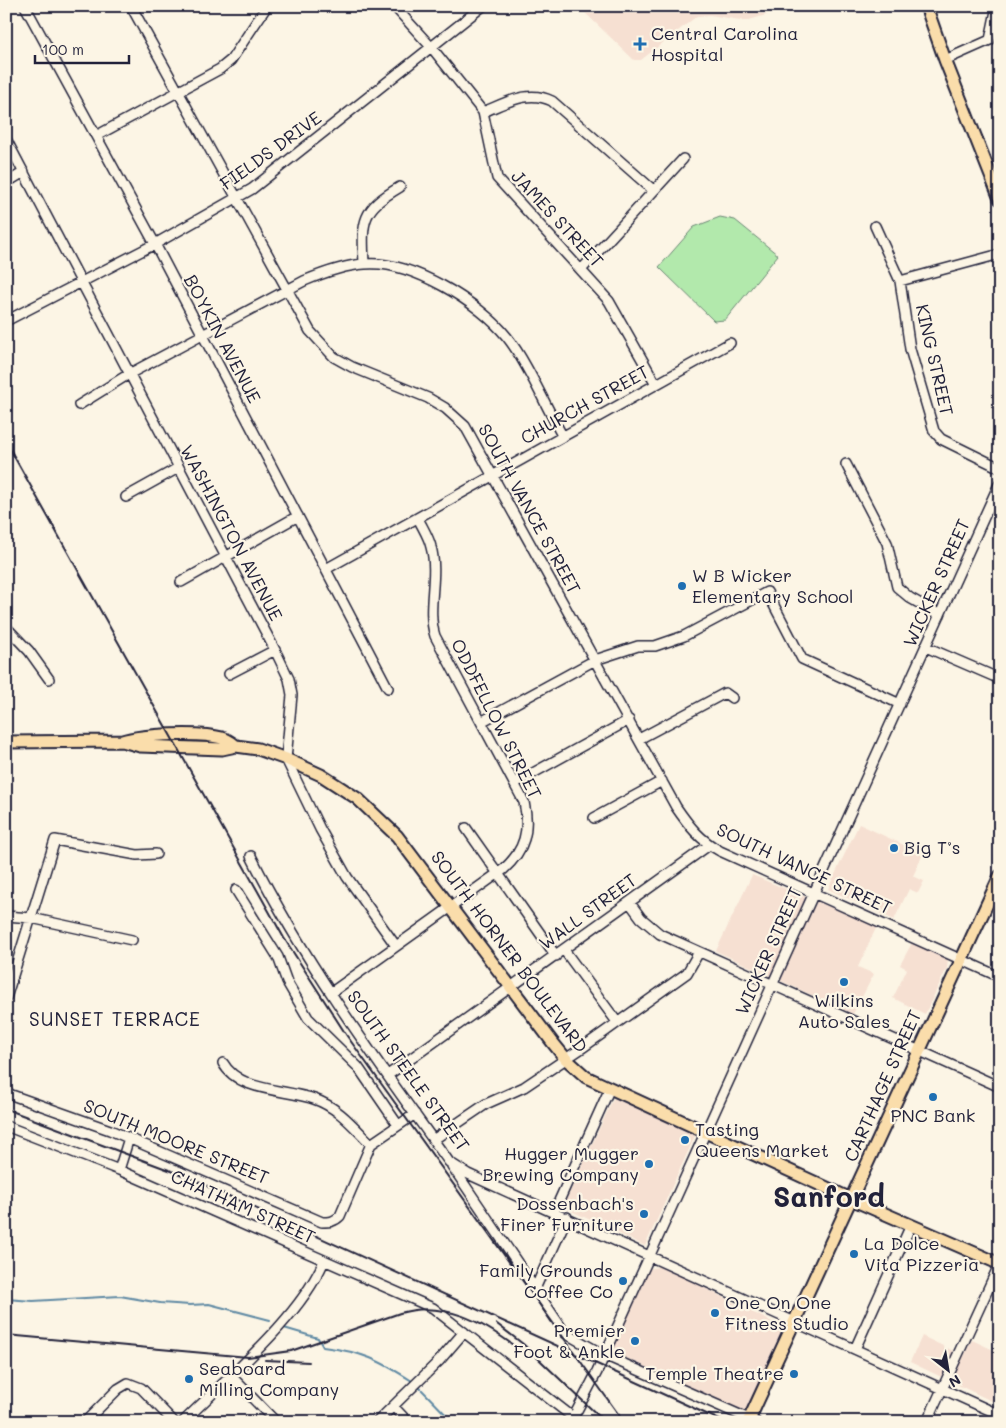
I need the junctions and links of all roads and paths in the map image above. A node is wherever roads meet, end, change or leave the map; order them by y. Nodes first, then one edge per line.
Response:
1 (25, 6) edge
2 (131, 6) edge
3 (267, 6) edge
4 (394, 6) edge
5 (483, 6) edge
6 (926, 6) edge
7 (997, 6) edge
8 (432, 48) junction
9 (945, 60) junction
10 (177, 93) junction
11 (483, 112) junction
12 (96, 136) junction
13 (6, 139) edge
14 (683, 159) dead end
15 (24, 172) junction
16 (6, 183) edge
17 (400, 187) dead end
18 (653, 190) junction
19 (1000, 198) edge
20 (236, 199) junction
21 (875, 226) dead end
22 (155, 244) junction
23 (1000, 254) edge
24 (364, 264) junction
25 (581, 270) junction
26 (900, 281) junction
27 (82, 282) junction
28 (287, 292) junction
29 (6, 321) edge
30 (202, 336) junction
31 (730, 343) dead end
32 (130, 374) junction
33 (656, 384) junction
34 (79, 405) dead end
35 (563, 437) junction
36 (846, 464) dead end
37 (178, 468) junction
38 (1000, 468) edge
39 (493, 474) junction
40 (1000, 482) edge
41 (126, 496) dead end
42 (298, 516) junction
43 (418, 518) junction
44 (227, 557) junction
45 (326, 569) junction
46 (181, 582) dead end
47 (940, 615) junction
48 (6, 627) edge
49 (926, 647) junction
50 (275, 650) junction
51 (595, 660) junction
52 (229, 674) dead end
53 (1000, 678) edge
54 (49, 679) dead end
55 (388, 688) dead end
56 (732, 698) dead end
57 (900, 704) junction
58 (629, 720) junction
59 (481, 722) junction
60 (639, 739) junction
61 (6, 742) edge
62 (286, 759) junction
63 (662, 782) junction
64 (515, 783) junction
65 (594, 818) dead end
66 (466, 828) dead end
67 (709, 845) junction
68 (156, 854) dead end
69 (251, 856) dead end
70 (498, 873) junction
71 (1000, 876) edge
72 (236, 890) dead end
73 (814, 892) junction
74 (630, 903) junction
75 (452, 907) junction
76 (6, 916) edge
77 (31, 918) junction
78 (132, 940) dead end
79 (396, 946) junction
80 (564, 950) junction
81 (699, 952) junction
82 (556, 956) junction
83 (960, 959) junction
84 (1000, 977) edge
85 (772, 984) junction
86 (512, 987) junction
87 (332, 992) junction
88 (6, 998) edge
89 (617, 1022) junction
90 (919, 1050) junction
91 (566, 1059) junction
92 (223, 1063) dead end
93 (388, 1075) junction
94 (1000, 1087) edge
95 (610, 1088) junction
96 (6, 1093) edge
97 (414, 1114) junction
98 (398, 1125) junction
99 (6, 1126) edge
100 (705, 1132) junction
101 (129, 1138) junction
102 (433, 1140) junction
103 (371, 1144) junction
104 (449, 1162) junction
105 (119, 1170) junction
106 (851, 1199) junction
107 (554, 1212) junction
108 (568, 1217) junction
109 (912, 1225) junction
110 (650, 1255) junction
111 (324, 1260) junction
112 (1000, 1264) edge
113 (535, 1289) junction
114 (795, 1321) junction
115 (462, 1331) junction
116 (855, 1349) junction
117 (604, 1355) junction
118 (230, 1375) junction
119 (942, 1389) junction
120 (393, 1406) junction
121 (1000, 1415) edge
122 (575, 1420) edge
123 (751, 1421) edge
124 (85, 1422) edge
125 (174, 1422) edge
126 (183, 1422) edge
127 (276, 1422) edge
128 (377, 1422) edge
129 (408, 1422) edge
130 (927, 1422) edge

1 - 12 street, BOYKIN AVENUE
2 - 10 street, SOUTH VANCE STREET
3 - 10 street
4 - 8 street, JAMES STREET
5 - 8 street, FIELDS DRIVE
6 - 9 main road
7 - 9 street
8 - 11 street, JAMES STREET
8 - 20 street, FIELDS DRIVE
9 - 19 main road
10 - 12 street
10 - 20 street, SOUTH VANCE STREET
11 - 18 street
11 - 25 street, JAMES STREET
12 - 22 street, BOYKIN AVENUE
13 - 15 street, WASHINGTON AVENUE
14 - 18 street
15 - 16 street
15 - 27 street, WASHINGTON AVENUE
17 - 24 street
18 - 25 street
20 - 22 street, FIELDS DRIVE
20 - 28 street, SOUTH VANCE STREET
21 - 26 street, KING STREET
22 - 27 street, FIELDS DRIVE
22 - 30 street, BOYKIN AVENUE
23 - 26 street
24 - 28 street
24 - 35 street
25 - 33 street, JAMES STREET
26 - 38 street, KING STREET
27 - 29 street, FIELDS DRIVE
27 - 32 street, WASHINGTON AVENUE
28 - 30 street
28 - 39 street, SOUTH VANCE STREET
30 - 32 street
30 - 42 street, BOYKIN AVENUE
31 - 33 street, CHURCH STREET
32 - 34 street
32 - 37 street, WASHINGTON AVENUE
33 - 35 street, CHURCH STREET
35 - 39 street, CHURCH STREET
36 - 47 street
37 - 41 street
37 - 44 street, WASHINGTON AVENUE
39 - 43 street, CHURCH STREET
39 - 51 street, SOUTH VANCE STREET
40 - 47 street, WICKER STREET
42 - 44 street
42 - 45 street, BOYKIN AVENUE
43 - 45 street, CHURCH STREET
43 - 59 street, ODDFELLOW STREET
44 - 46 street
44 - 50 street, WASHINGTON AVENUE
45 - 55 street, BOYKIN AVENUE
47 - 49 street, WICKER STREET
48 - 54 street
49 - 53 street
49 - 57 street, WICKER STREET
50 - 52 street
50 - 62 street, WASHINGTON AVENUE
51 - 57 street
51 - 58 street, SOUTH VANCE STREET
51 - 59 street
56 - 60 street
57 - 73 street, WICKER STREET
58 - 60 street, SOUTH VANCE STREET
58 - 64 street
59 - 64 street, ODDFELLOW STREET
60 - 63 street, SOUTH VANCE STREET
61 - 62 main road, SOUTH HORNER BOULEVARD
62 - 75 main road, SOUTH HORNER BOULEVARD
62 - 79 street
63 - 65 street
63 - 67 street, SOUTH VANCE STREET
64 - 70 street, ODDFELLOW STREET
66 - 70 street
67 - 73 street, SOUTH VANCE STREET
67 - 74 street, WALL STREET
68 - 77 street
69 - 87 street, SOUTH STEELE STREET
70 - 75 street, ODDFELLOW STREET
70 - 82 street
71 - 83 main road, CARTHAGE STREET
72 - 98 street
73 - 83 street, SOUTH VANCE STREET
73 - 85 street, WICKER STREET
74 - 80 street, WALL STREET
74 - 81 street
75 - 79 street, ODDFELLOW STREET
75 - 86 main road, SOUTH HORNER BOULEVARD
76 - 77 street
77 - 78 street
77 - 88 street
79 - 87 street, ODDFELLOW STREET
80 - 82 street, WALL STREET
80 - 89 street
81 - 85 street
81 - 89 street
82 - 86 street, WALL STREET
83 - 84 street, SOUTH VANCE STREET
83 - 90 main road, CARTHAGE STREET
85 - 90 street
85 - 100 street, WICKER STREET
86 - 91 main road, SOUTH HORNER BOULEVARD
86 - 93 street, WALL STREET
87 - 93 street, SOUTH STEELE STREET
89 - 91 street
90 - 94 street
90 - 106 main road, CARTHAGE STREET
91 - 95 main road, SOUTH HORNER BOULEVARD
91 - 102 street
92 - 103 street
93 - 97 street, SOUTH STEELE STREET
95 - 100 main road, SOUTH HORNER BOULEVARD
95 - 107 street
96 - 101 street, SOUTH MOORE STREET
97 - 98 street
97 - 102 street, SOUTH STEELE STREET
98 - 103 street
99 - 105 street, CHATHAM STREET
100 - 106 main road, SOUTH HORNER BOULEVARD
100 - 110 street, WICKER STREET
101 - 103 street, SOUTH MOORE STREET
101 - 105 street
102 - 104 street, SOUTH STEELE STREET
104 - 107 street, SOUTH STEELE STREET
104 - 113 street
105 - 111 street, CHATHAM STREET
106 - 109 main road, SOUTH HORNER BOULEVARD
106 - 114 main road, CARTHAGE STREET
107 - 108 street, SOUTH STEELE STREET
108 - 110 street, SOUTH STEELE STREET
108 - 113 street
109 - 112 main road, SOUTH HORNER BOULEVARD
109 - 116 street
110 - 114 street, SOUTH STEELE STREET
110 - 117 street, WICKER STREET
111 - 115 street, CHATHAM STREET
111 - 118 street
112 - 119 street
113 - 117 street
114 - 116 street, SOUTH STEELE STREET
114 - 123 main road, CARTHAGE STREET
115 - 120 street
115 - 122 street, CHATHAM STREET
116 - 119 street, SOUTH STEELE STREET
117 - 122 street, WICKER STREET
117 - 123 street
118 - 126 street
118 - 127 street
119 - 121 street, SOUTH STEELE STREET
119 - 130 street
120 - 128 street
120 - 129 street
124 - 125 street

